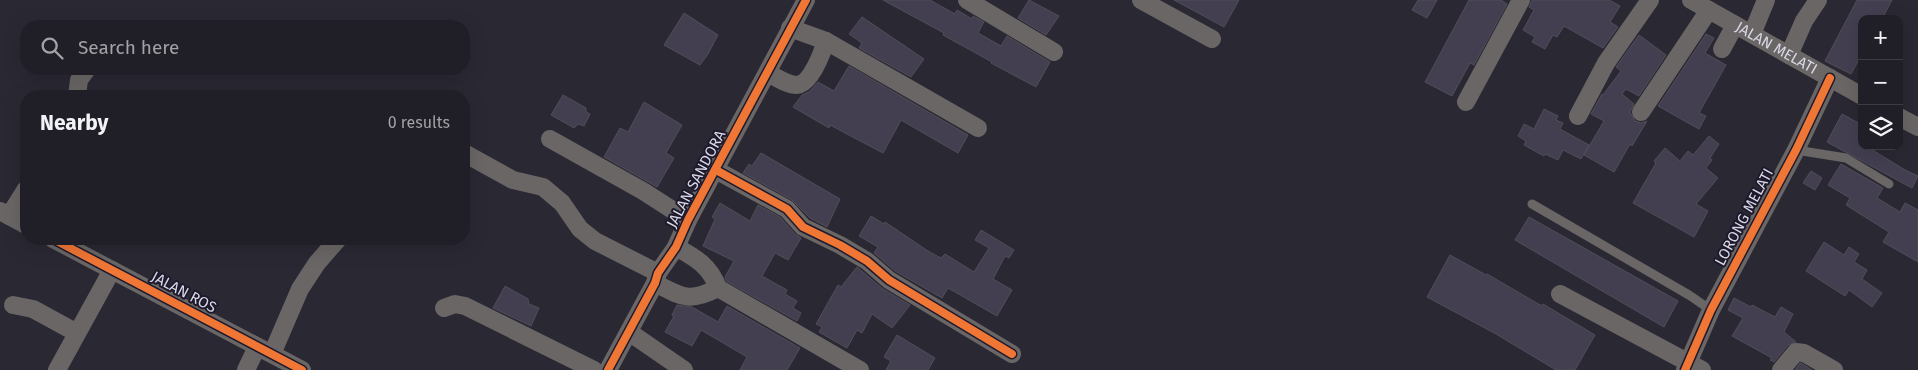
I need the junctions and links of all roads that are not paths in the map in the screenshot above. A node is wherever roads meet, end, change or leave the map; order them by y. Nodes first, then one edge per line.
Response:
1 (806, 0) edge
2 (967, 0) edge
3 (1141, 0) edge
4 (1521, 0) edge
5 (1650, 0) edge
6 (1691, 0) edge
7 (1766, 0) edge
8 (1818, 0) edge
9 (1709, 10) junction
10 (1735, 25) junction
11 (790, 28) junction
12 (1752, 34) junction
13 (1212, 38) dead end
14 (826, 41) junction
15 (1722, 50) dead end
16 (1054, 52) dead end
17 (1789, 55) junction
18 (768, 72) junction
19 (83, 75) edge
20 (1830, 78) junction
21 (78, 90) edge
22 (1858, 94) edge
23 (1466, 102) dead end
24 (1641, 112) dead end
25 (1578, 116) dead end
26 (1903, 119) edge
27 (978, 128) dead end
28 (1918, 128) edge
29 (550, 139) dead end
30 (1796, 150) junction
31 (470, 156) edge
32 (716, 170) junction
33 (1889, 184) dead end
34 (20, 196) edge
35 (1532, 204) dead end
36 (5, 213) edge
37 (688, 220) junction
38 (20, 222) edge
39 (64, 245) edge
40 (333, 245) edge
41 (676, 247) junction
42 (112, 270) junction
43 (657, 278) junction
44 (718, 288) junction
45 (1560, 294) dead end
46 (13, 305) dead end
47 (444, 308) dead end
48 (1711, 310) junction
49 (629, 332) junction
50 (77, 333) junction
51 (264, 350) junction
52 (1012, 354) dead end
53 (1692, 368) edge
54 (58, 370) edge
55 (246, 370) edge
56 (302, 370) edge
57 (594, 370) edge
58 (608, 370) edge
59 (684, 370) edge
60 (860, 370) edge
61 (1781, 370) edge
62 (1834, 370) edge

1 - 11 street, JALAN SANDORA
2 - 16 street
3 - 13 street
4 - 23 street
5 - 25 street
6 - 9 street, JALAN MELATI
7 - 12 street
8 - 17 street
9 - 10 street, JALAN MELATI
9 - 24 street
10 - 12 street, JALAN MELATI
10 - 15 street
11 - 14 street
11 - 18 street, JALAN SANDORA
12 - 17 street, JALAN MELATI
14 - 18 street
14 - 27 street
17 - 20 street, JALAN MELATI
18 - 32 street, JALAN SANDORA
19 - 21 street
20 - 22 street, JALAN MELATI
20 - 30 street, LORONG MELATI
26 - 28 street
29 - 37 street
30 - 33 lane
30 - 48 street, LORONG MELATI
31 - 43 street
32 - 37 street, JALAN SANDORA
32 - 52 street
34 - 36 street
35 - 48 lane
36 - 38 street
37 - 41 street, JALAN SANDORA
39 - 42 street, JALAN ROS
40 - 51 street
41 - 43 street, JALAN SANDORA
41 - 44 street
42 - 50 street
42 - 51 street, JALAN ROS
43 - 44 street
43 - 49 street, JALAN SANDORA
44 - 60 street
45 - 53 street
46 - 50 street
47 - 57 street
48 - 53 street, LORONG MELATI
49 - 58 street, JALAN SANDORA
49 - 59 street
50 - 54 street
51 - 55 street
51 - 56 street, JALAN ROS
61 - 62 street

